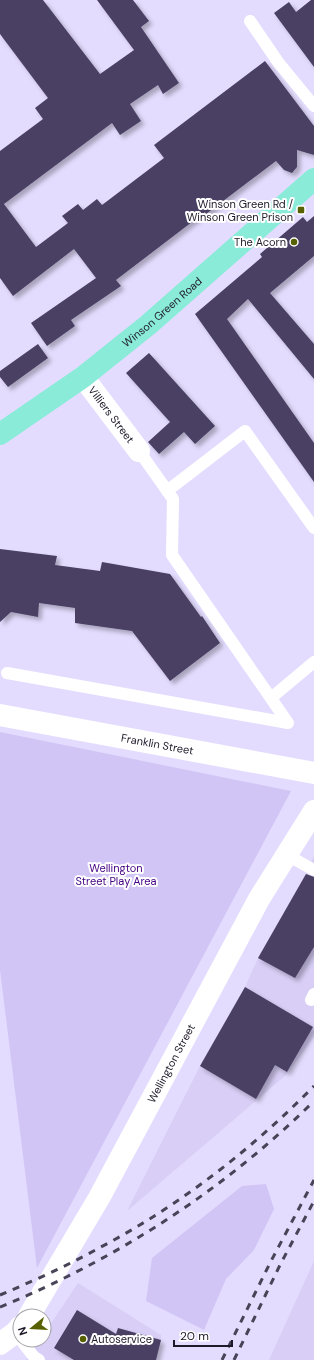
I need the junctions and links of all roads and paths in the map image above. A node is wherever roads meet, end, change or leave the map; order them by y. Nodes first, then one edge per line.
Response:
1 (250, 21) dead end
2 (314, 106) edge
3 (314, 179) edge
4 (82, 377) junction
5 (0, 434) edge
6 (139, 451) joint
7 (167, 491) junction
8 (314, 528) edge
9 (314, 662) edge
10 (7, 673) dead end
11 (270, 698) junction
12 (0, 715) edge
13 (314, 773) edge
14 (314, 811) edge
15 (287, 855) junction
16 (314, 870) edge
17 (33, 1308) edge
18 (28, 1348) edge
19 (36, 1359) edge

1 - 2 lane
3 - 4 main road, Winson Green Road
4 - 5 main road, Winson Green Road
4 - 6 street, Villiers Street
6 - 7 lane
7 - 8 lane
7 - 11 lane
9 - 11 lane
10 - 11 lane
12 - 13 street, Franklin Street
14 - 15 street, Wellington Street
15 - 16 lane
15 - 17 street, Wellington Street
18 - 19 lane

